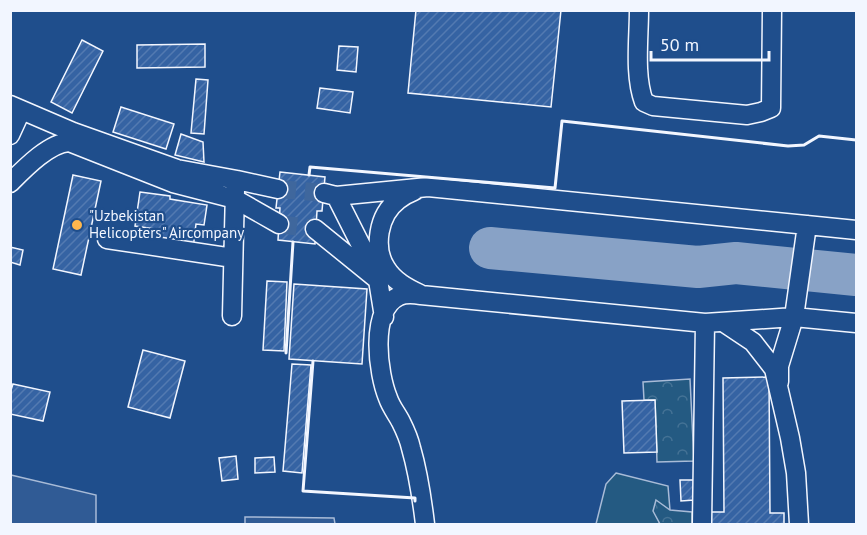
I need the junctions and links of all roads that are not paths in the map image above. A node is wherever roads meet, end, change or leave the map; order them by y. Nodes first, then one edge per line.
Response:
1 (639, 10) edge
2 (771, 10) edge
3 (16, 108) edge
4 (73, 132) junction
5 (10, 135) edge
6 (27, 167) junction
7 (237, 180) junction
8 (10, 183) edge
9 (428, 187) junction
10 (278, 189) tunnel mouth
11 (235, 199) junction
12 (279, 224) tunnel mouth
13 (807, 225) junction
14 (315, 229) tunnel mouth
15 (856, 230) edge
16 (107, 239) dead end
17 (379, 242) junction
18 (233, 258) junction
19 (378, 280) junction
20 (422, 295) junction
21 (384, 312) junction
22 (232, 316) dead end
23 (794, 317) junction
24 (714, 323) junction
25 (856, 323) edge
26 (753, 342) junction
27 (779, 366) junction
28 (778, 387) junction
29 (425, 525) edge
30 (432, 525) edge
31 (702, 525) edge
32 (800, 525) edge
33 (808, 525) edge

1 - 2 lane
3 - 4 lane
3 - 5 lane
4 - 6 lane
4 - 7 lane
6 - 8 lane
6 - 11 lane
7 - 10 lane
7 - 11 lane
9 - 13 lane
9 - 17 lane
9 - 19 lane
11 - 12 lane
11 - 18 lane
13 - 15 lane
13 - 23 lane
14 - 19 lane
16 - 18 lane
17 - 19 lane
17 - 20 lane
18 - 22 lane
19 - 21 lane
20 - 21 lane
20 - 24 lane
21 - 29 lane
21 - 30 lane
23 - 24 lane
23 - 25 lane
23 - 27 lane
24 - 26 lane
24 - 31 lane
26 - 27 lane
26 - 28 lane
27 - 28 lane
27 - 33 lane
28 - 32 lane

